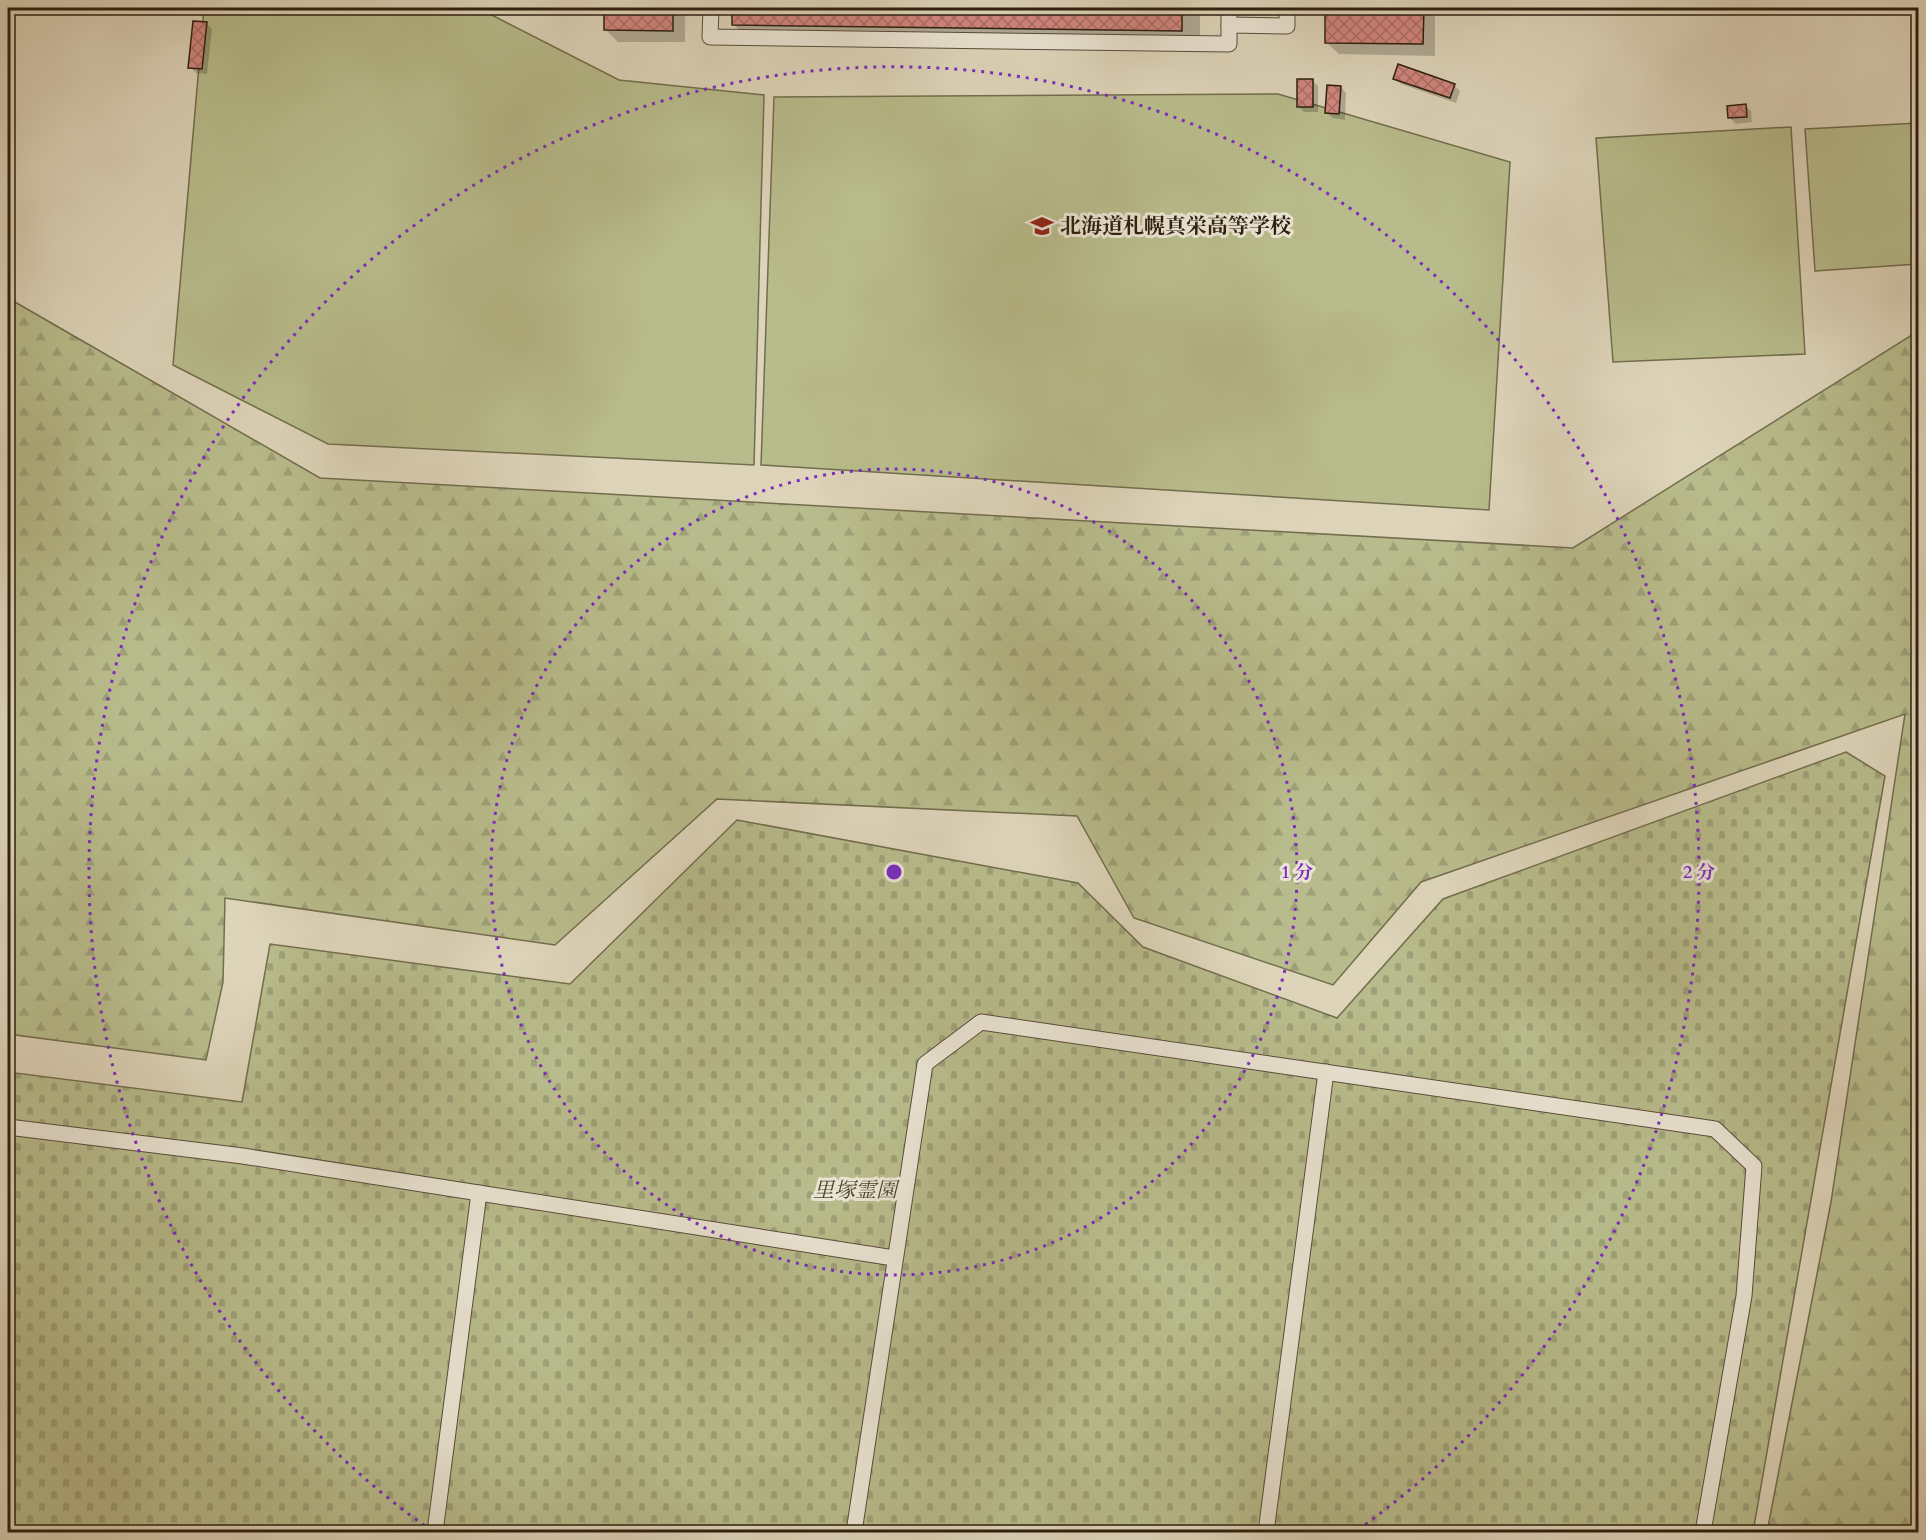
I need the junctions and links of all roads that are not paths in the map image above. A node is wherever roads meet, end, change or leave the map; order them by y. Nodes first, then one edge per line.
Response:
1 (711, 8) edge
2 (1229, 8) edge
3 (1287, 8) edge
4 (1229, 24) junction
5 (1326, 1072) junction
6 (8, 1127) edge
7 (479, 1193) junction
8 (894, 1258) junction
9 (435, 1533) edge
10 (854, 1533) edge
11 (1266, 1533) edge
12 (1702, 1533) edge

1 - 4 lane
2 - 4 lane
3 - 4 lane
5 - 8 lane
5 - 11 lane
5 - 12 lane
6 - 7 lane
7 - 8 lane
7 - 9 lane
8 - 10 lane

